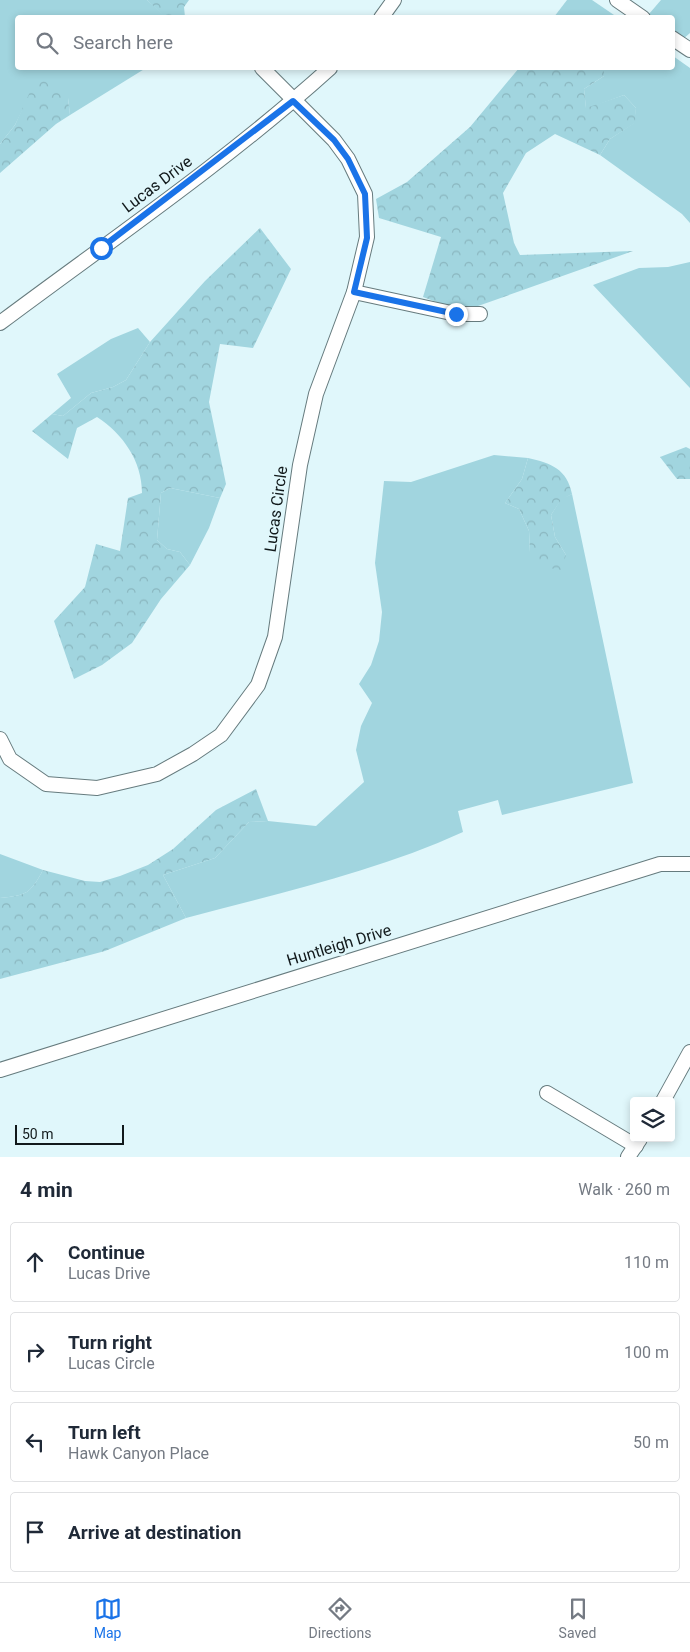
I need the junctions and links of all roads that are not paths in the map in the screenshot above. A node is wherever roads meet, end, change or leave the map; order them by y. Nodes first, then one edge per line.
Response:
1 (394, 0) edge
2 (617, 0) edge
3 (383, 15) edge
4 (639, 15) edge
5 (675, 40) edge
6 (690, 50) edge
7 (264, 70) edge
8 (328, 70) edge
9 (293, 101) junction
10 (354, 292) junction
11 (480, 314) dead end
12 (0, 323) edge
13 (0, 739) edge
14 (690, 864) edge
15 (690, 1052) edge
16 (0, 1070) edge
17 (547, 1093) dead end
18 (665, 1097) edge
19 (635, 1147) edge

1 - 3 street
2 - 4 street
5 - 6 street
7 - 9 street, Lucas Circle
8 - 9 street, Lucas Drive
9 - 10 street, Lucas Circle
9 - 12 street, Lucas Drive
10 - 11 street
10 - 13 street, Lucas Circle
14 - 16 street, Huntleigh Drive
15 - 18 street
17 - 19 street

